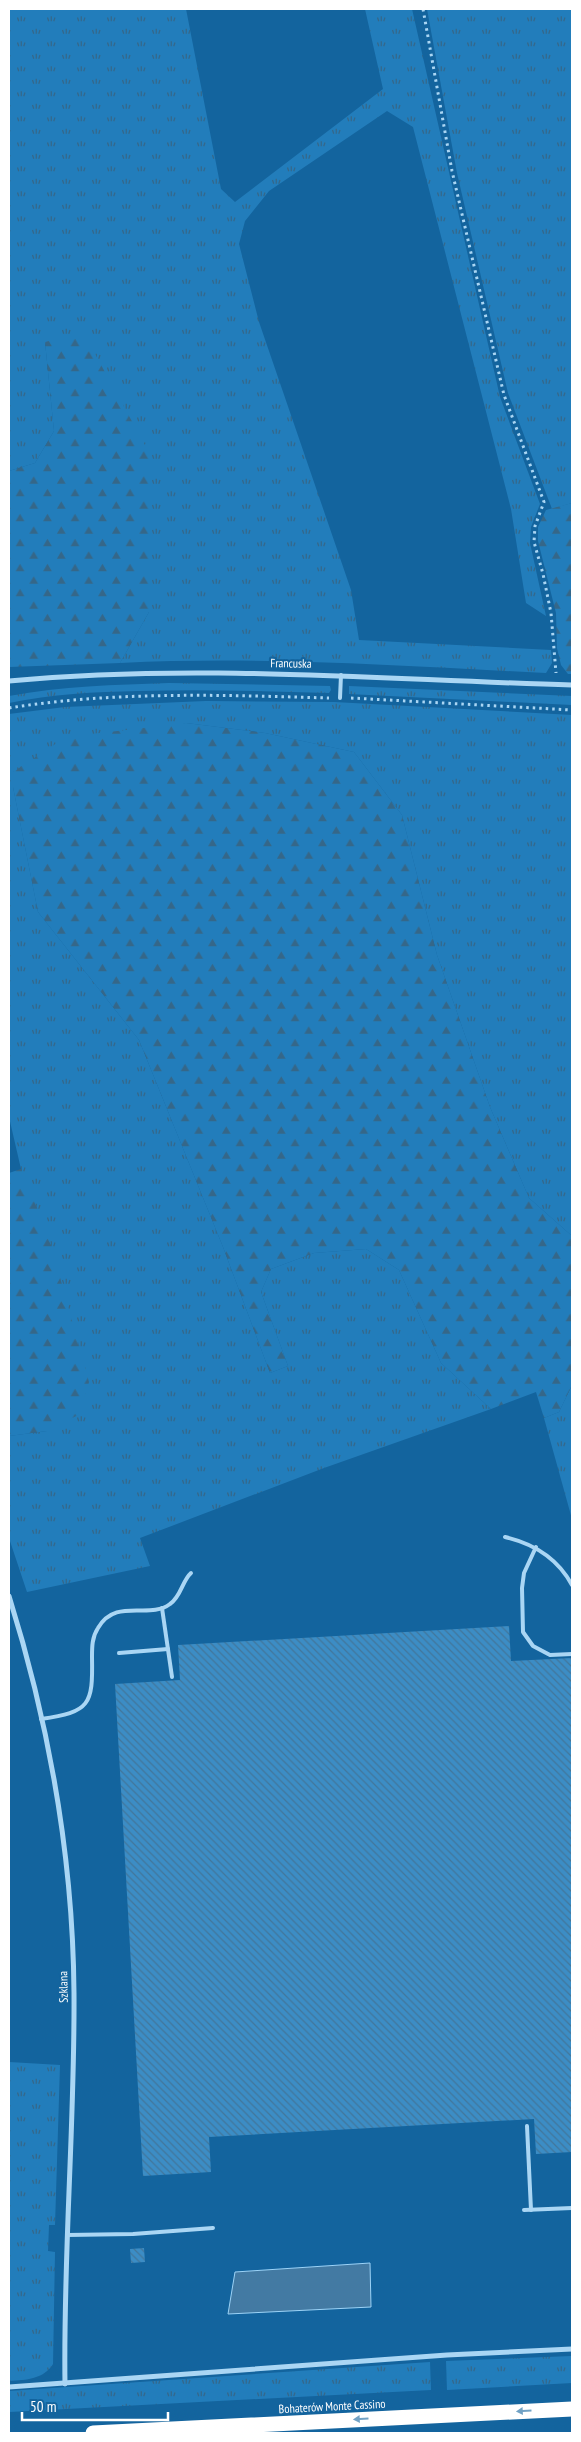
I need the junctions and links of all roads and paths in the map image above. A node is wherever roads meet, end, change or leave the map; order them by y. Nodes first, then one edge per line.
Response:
1 (423, 9) edge
2 (341, 675) junction
3 (9, 681) edge
4 (556, 685) junction
5 (572, 685) edge
6 (340, 698) junction
7 (9, 708) edge
8 (572, 710) edge
9 (505, 1537) dead end
10 (536, 1547) junction
11 (191, 1573) dead end
12 (572, 1585) edge
13 (9, 1596) edge
14 (162, 1608) junction
15 (168, 1649) junction
16 (119, 1653) dead end
17 (572, 1654) edge
18 (172, 1677) dead end
19 (41, 1719) junction
20 (528, 2126) dead end
21 (572, 2208) edge
22 (524, 2210) dead end
23 (531, 2210) junction
24 (213, 2228) dead end
25 (67, 2235) junction
26 (572, 2348) edge
27 (65, 2384) junction
28 (9, 2386) edge
29 (572, 2409) edge
30 (93, 2433) edge

1 - 4 path
2 - 3 street, Francuska
2 - 4 street, Francuska
2 - 6 lane
4 - 5 street, Francuska
6 - 7 path
6 - 8 path
9 - 10 lane
10 - 12 lane
10 - 17 lane
11 - 14 lane
13 - 19 street, Szklana
14 - 15 lane
14 - 19 lane
15 - 16 lane
15 - 18 lane
19 - 25 street, Szklana
20 - 23 lane
21 - 23 lane
22 - 23 lane
24 - 25 lane
25 - 27 street, Szklana
26 - 27 street
27 - 28 street
29 -> 30 highway, Bohaterów Monte Cassino

